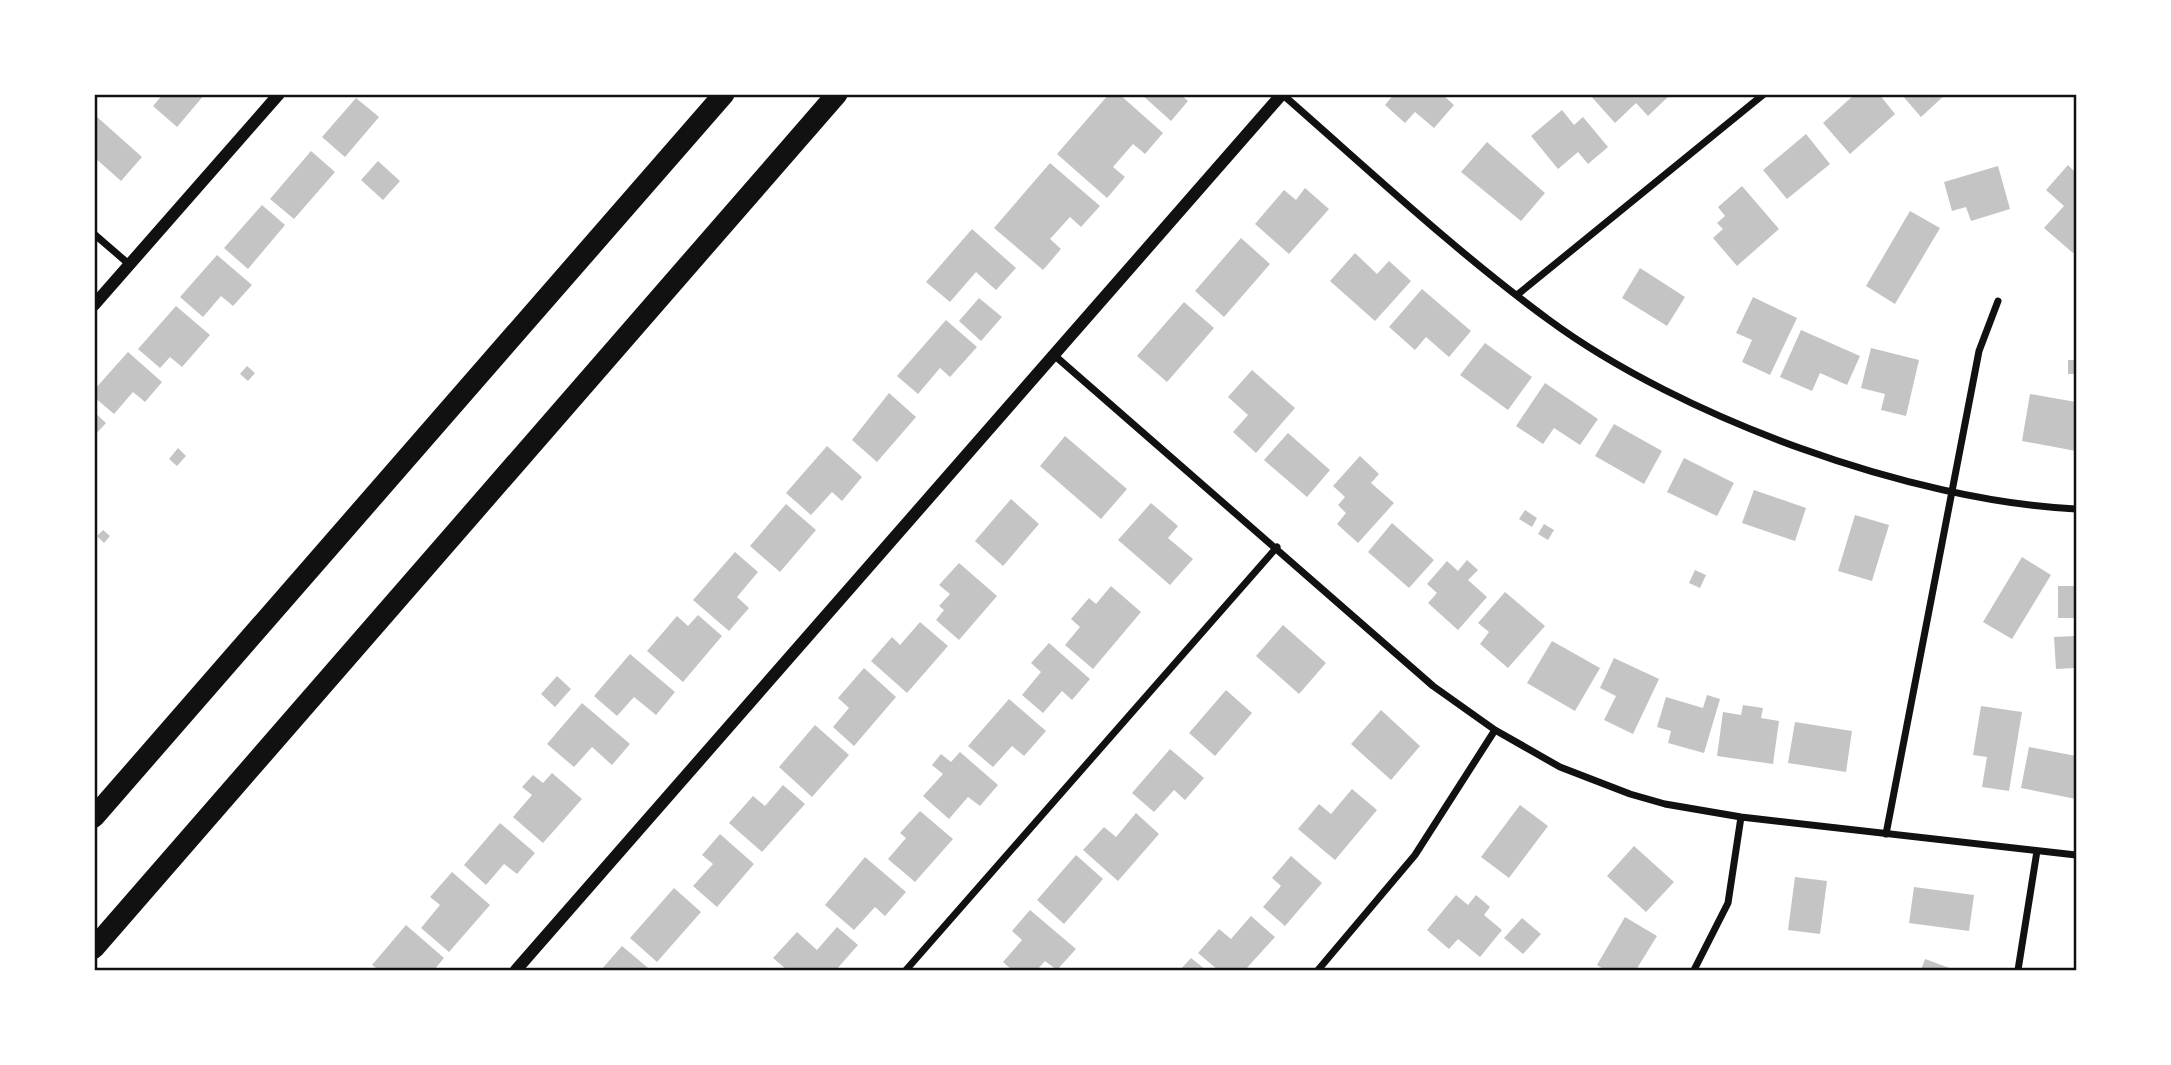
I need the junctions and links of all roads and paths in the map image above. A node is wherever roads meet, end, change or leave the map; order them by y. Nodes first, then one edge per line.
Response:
1 (279, 94) edge
2 (724, 94) edge
3 (837, 94) edge
4 (1282, 94) edge
5 (1764, 94) edge
6 (94, 234) edge
7 (131, 265) junction
8 (1517, 295) junction
9 (1998, 301) dead end
10 (94, 305) edge
11 (1054, 355) junction
12 (1951, 491) junction
13 (2077, 509) edge
14 (1277, 547) junction
15 (1495, 730) junction
16 (94, 817) edge
17 (1741, 817) junction
18 (1886, 834) junction
19 (2037, 851) junction
20 (2077, 855) edge
21 (94, 948) edge
22 (516, 971) edge
23 (906, 971) edge
24 (1318, 971) edge
25 (1694, 971) edge
26 (2018, 971) edge

1 - 7 street
2 - 16 highway
3 - 21 highway
4 - 8 street
4 - 11 street
5 - 8 street
6 - 7 street
7 - 10 street
8 - 12 street
9 - 12 street
11 - 14 street
11 - 22 street
12 - 13 street
12 - 18 street
14 - 15 street
14 - 23 street
15 - 17 street
15 - 24 street
17 - 18 street
17 - 25 street
18 - 19 street
19 - 20 street
19 - 26 street

